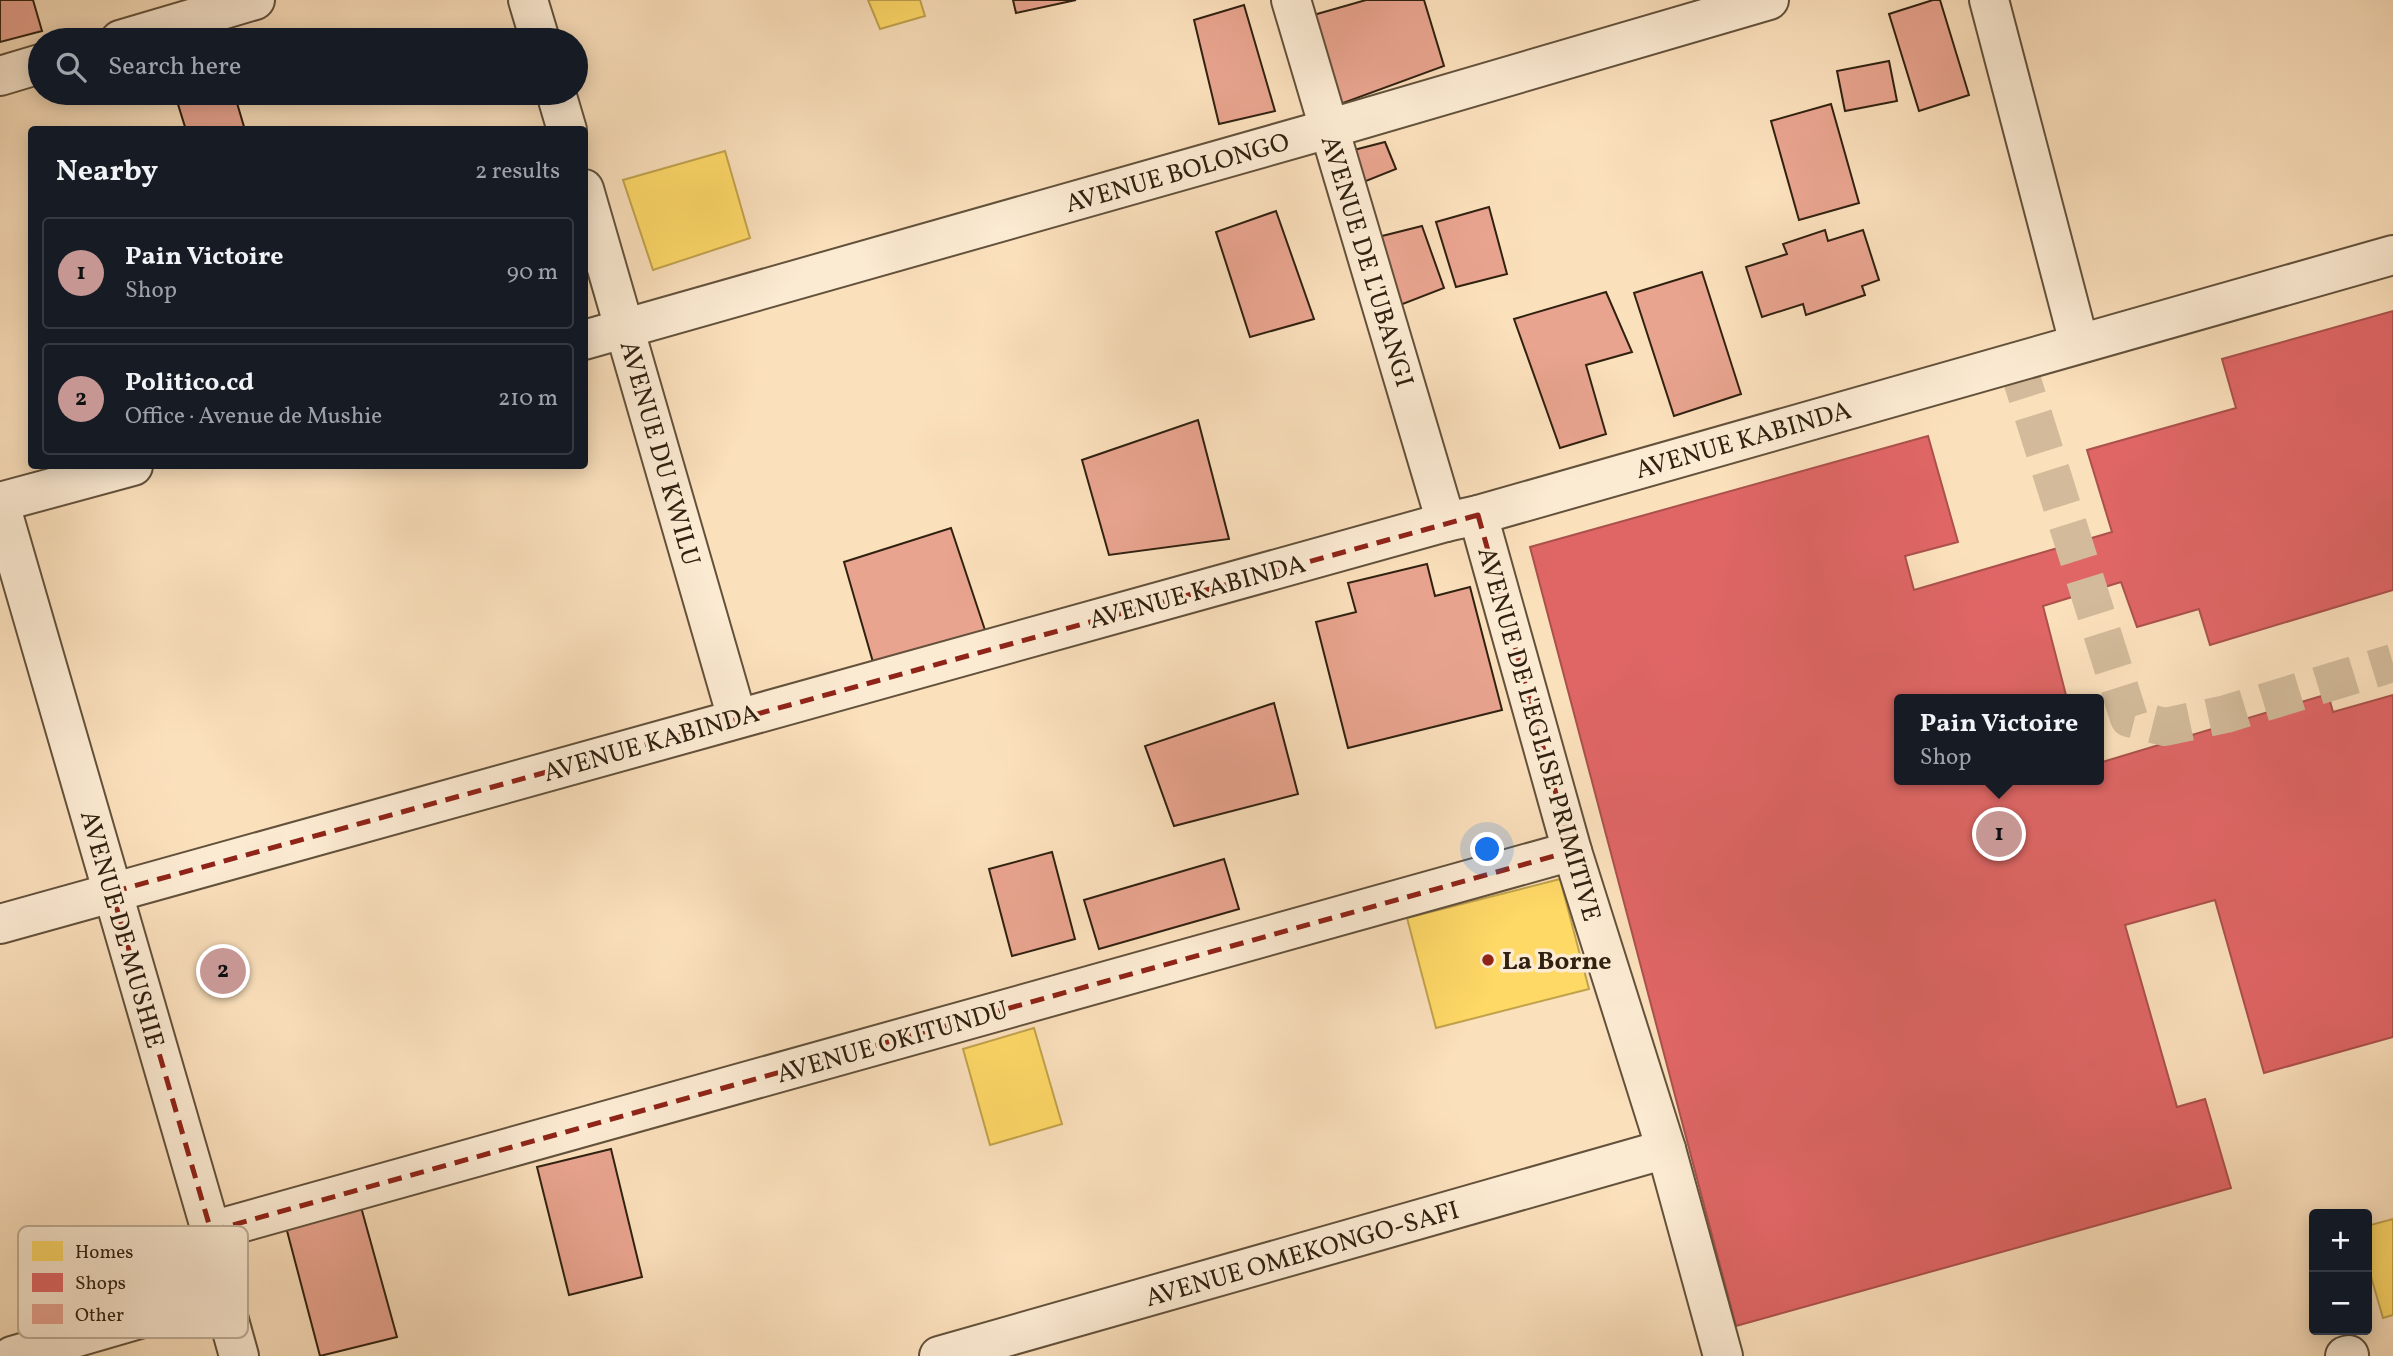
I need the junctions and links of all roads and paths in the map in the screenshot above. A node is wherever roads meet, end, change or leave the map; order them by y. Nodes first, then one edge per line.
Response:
1 (255, 0) edge
2 (528, 0) edge
3 (1291, 0) edge
4 (1769, 0) edge
5 (1989, 0) edge
6 (160, 28) edge
7 (536, 28) edge
8 (28, 68) edge
9 (0, 76) edge
10 (560, 105) edge
11 (566, 126) edge
12 (1328, 129) junction
13 (588, 202) edge
14 (2393, 255) edge
15 (626, 329) junction
16 (588, 339) edge
17 (2079, 343) junction
18 (122, 469) edge
19 (0, 503) edge
20 (1462, 519) junction
21 (737, 718) junction
22 (1572, 851) junction
23 (111, 892) junction
24 (0, 924) edge
25 (1665, 1149) junction
26 (211, 1226) edge
27 (230, 1226) edge
28 (74, 1338) edge
29 (234, 1338) edge
30 (12, 1356) edge
31 (239, 1356) edge
32 (939, 1356) edge
33 (1723, 1356) edge

1 - 6 street
2 - 7 street
3 - 12 street, AVENUE DE L'UBANGI
4 - 12 street, AVENUE BOLONGO
5 - 17 street
8 - 9 street
10 - 11 street
12 - 15 street, AVENUE BOLONGO
12 - 20 street, AVENUE DE L'UBANGI
13 - 15 street, AVENUE DU KWILU
14 - 17 street, AVENUE KABINDA
15 - 16 street, AVENUE BOLONGO
15 - 21 street, AVENUE DU KWILU
17 - 20 street, AVENUE KABINDA
18 - 19 street
19 - 23 street, AVENUE DE MUSHIE
20 - 21 street, AVENUE KABINDA
20 - 22 street, AVENUE DE L'EGLISE PRIMITIVE
21 - 23 street, AVENUE KABINDA
22 - 25 street, AVENUE DE L'EGLISE PRIMITIVE
22 - 27 street, AVENUE OKITUNDU
23 - 24 street, AVENUE KABINDA
23 - 26 street, AVENUE DE MUSHIE
25 - 32 street, AVENUE OMEKONGO-SAFI
25 - 33 street, AVENUE DE L'EGLISE PRIMITIVE
28 - 30 street
29 - 31 street, AVENUE DE MUSHIE

